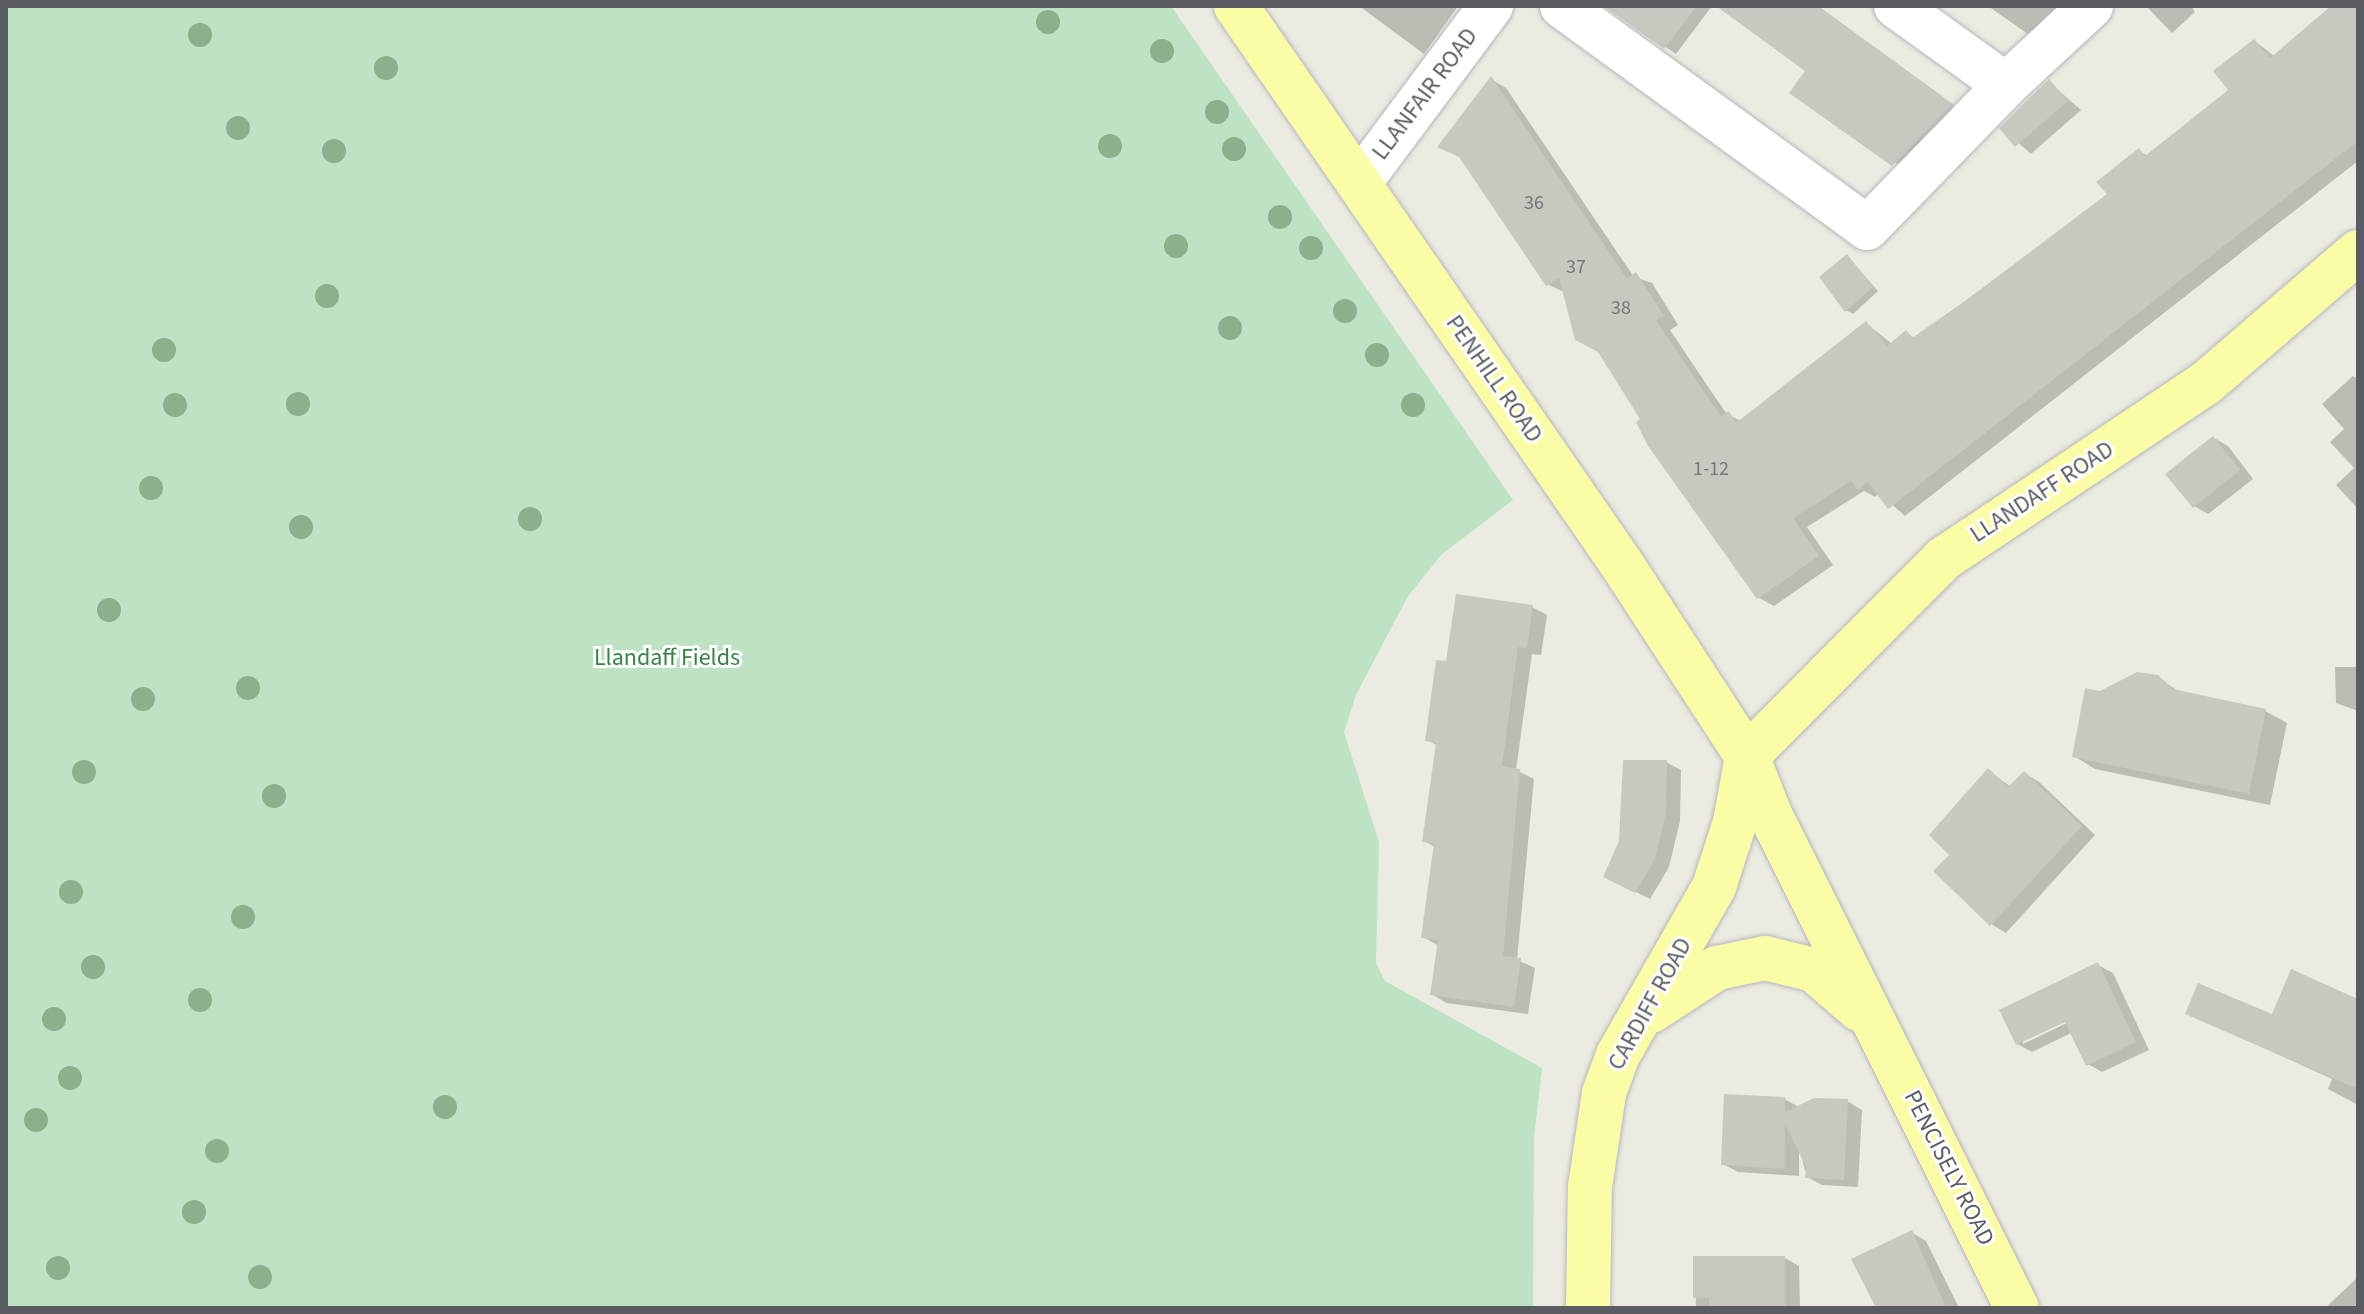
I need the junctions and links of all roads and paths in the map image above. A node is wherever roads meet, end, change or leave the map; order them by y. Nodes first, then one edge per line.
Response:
1 (1236, 6) edge
2 (1491, 6) edge
3 (1562, 6) edge
4 (1896, 6) edge
5 (2091, 6) edge
6 (1997, 78) junction
7 (1359, 183) junction
8 (2358, 252) edge
9 (1747, 756) junction
10 (1640, 1019) junction
11 (1878, 1030) junction
12 (1588, 1308) edge
13 (2017, 1308) edge

1 - 7 main road, PENHILL ROAD
2 - 7 street, LLANFAIR ROAD
3 - 6 street
4 - 6 street
5 - 6 street
7 - 9 main road, PENHILL ROAD
8 - 9 main road, LLANDAFF ROAD
9 - 10 main road, CARDIFF ROAD
9 - 11 main road, PENCISELY ROAD
10 - 11 main road, PENCISELY ROAD
10 - 12 main road, CARDIFF ROAD
11 - 13 main road, PENCISELY ROAD

